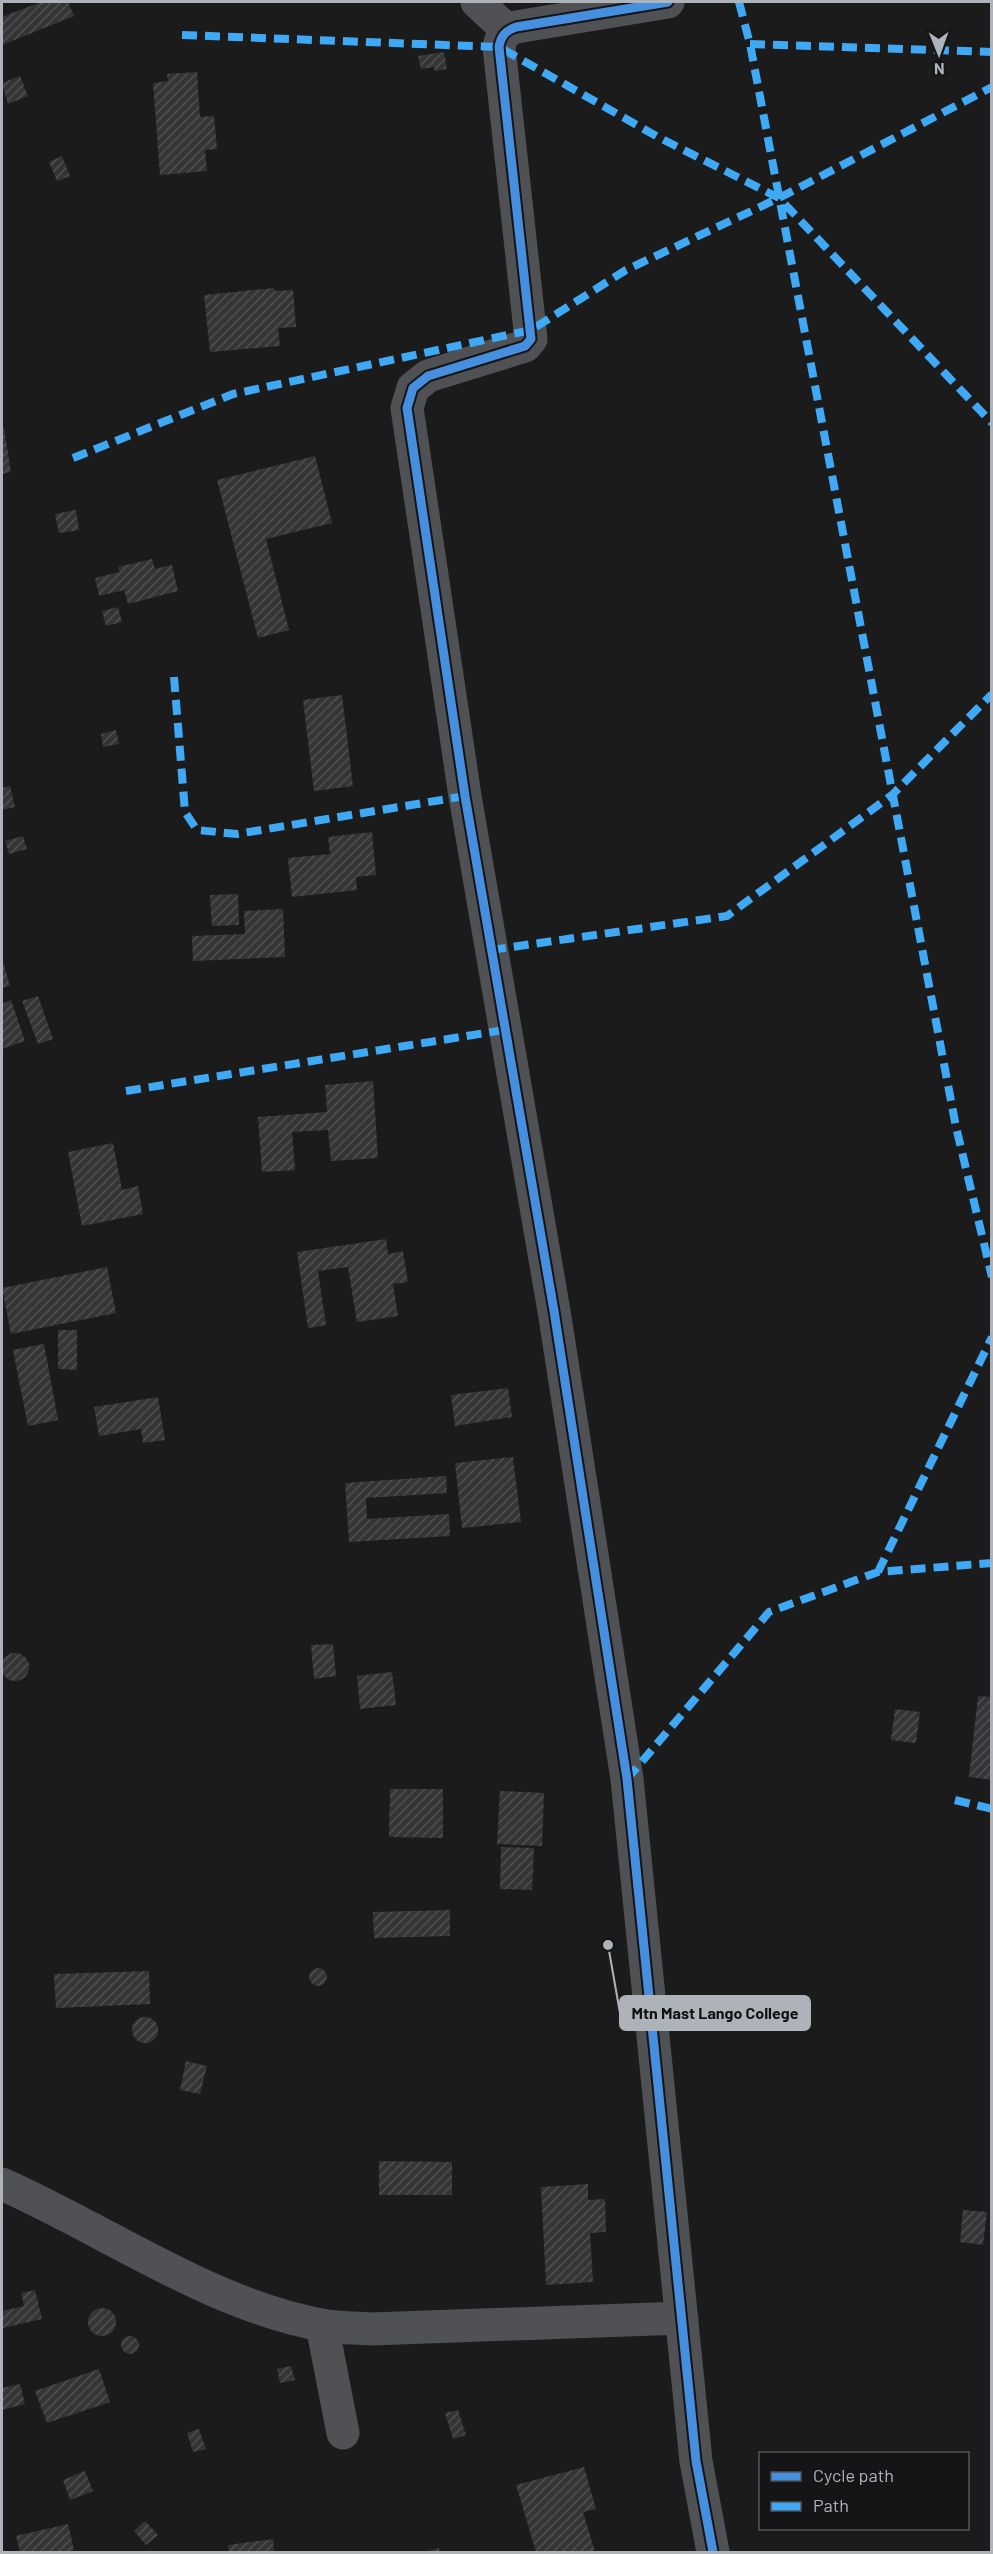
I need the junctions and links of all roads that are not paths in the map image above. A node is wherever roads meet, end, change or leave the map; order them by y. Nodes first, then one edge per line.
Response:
1 (477, 2) edge
2 (668, 2) edge
3 (507, 30) junction
4 (2, 2184) edge
5 (682, 2318) junction
6 (322, 2325) junction
7 (343, 2433) dead end
8 (713, 2553) edge

1 - 3 street
2 - 3 street
3 - 5 street
4 - 6 street
5 - 6 street
5 - 8 street
6 - 7 street

